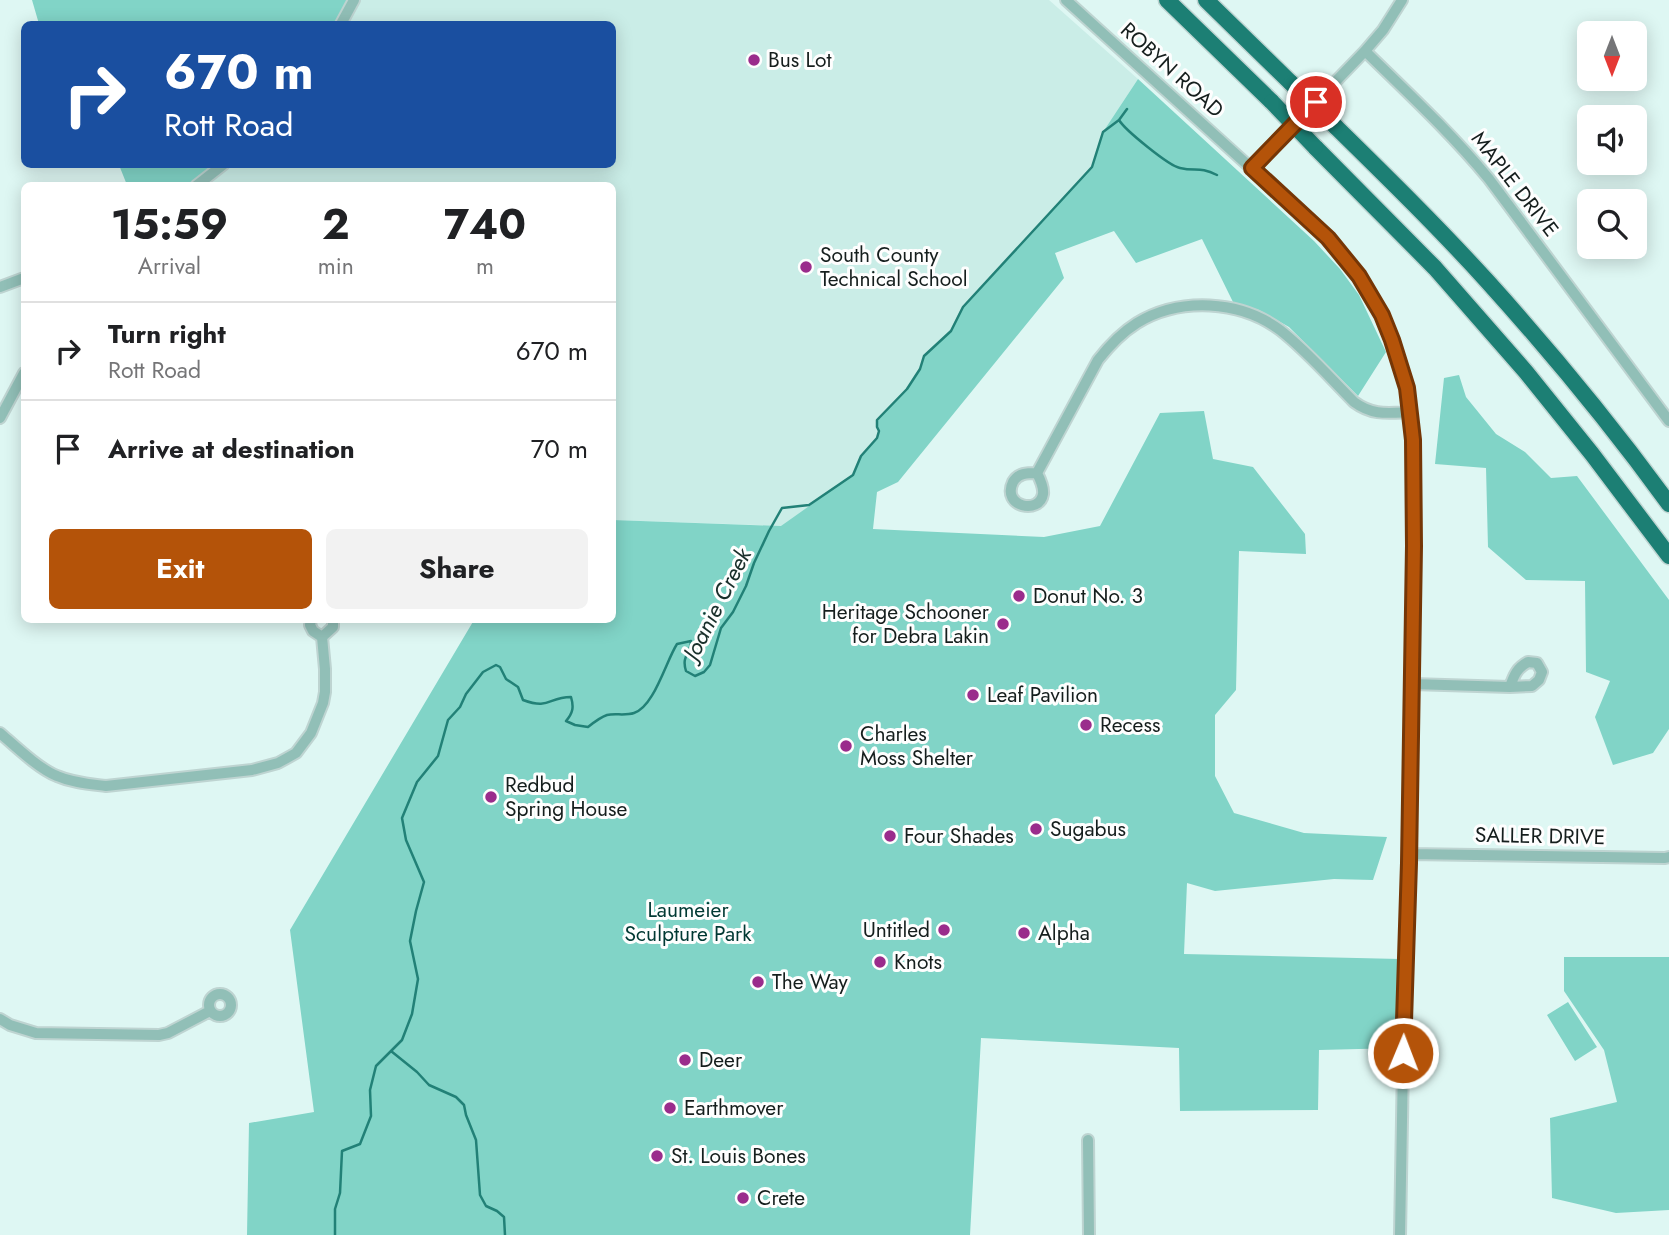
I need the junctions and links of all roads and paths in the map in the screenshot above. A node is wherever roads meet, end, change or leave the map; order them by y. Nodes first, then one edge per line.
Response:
1 (354, 0) edge
2 (1066, 0) edge
3 (1167, 0) edge
4 (1206, 0) edge
5 (1402, 0) edge
6 (343, 21) edge
7 (1365, 51) junction
8 (219, 168) edge
9 (1252, 168) junction
10 (201, 182) edge
11 (21, 279) edge
12 (0, 287) edge
13 (21, 379) edge
14 (1411, 412) junction
15 (0, 418) edge
16 (1669, 421) edge
17 (1037, 473) dead end
18 (1669, 505) edge
19 (1669, 556) edge
20 (310, 623) edge
21 (332, 623) edge
22 (322, 636) junction
23 (1412, 684) junction
24 (1510, 687) dead end
25 (2, 738) edge
26 (1409, 854) junction
27 (1669, 856) edge
28 (210, 1011) dead end
29 (0, 1019) edge
30 (1088, 1140) dead end
31 (1088, 1235) edge
32 (1400, 1235) edge

1 - 6 street
2 - 9 street, ROBYN ROAD
3 - 19 highway, bridge
4 - 18 highway, bridge
5 - 7 street
7 - 9 street
7 - 16 street, MAPLE DRIVE
8 - 10 street
9 - 14 street, ROBYN ROAD
11 - 12 street
13 - 15 street
14 - 17 street
14 - 23 street, ROBYN ROAD
20 - 22 street
21 - 22 street
22 - 25 street
23 - 24 street
23 - 26 street, ROBYN ROAD
26 - 27 street, SALLER DRIVE
26 - 32 street, ROBYN ROAD
28 - 29 street
30 - 31 street

